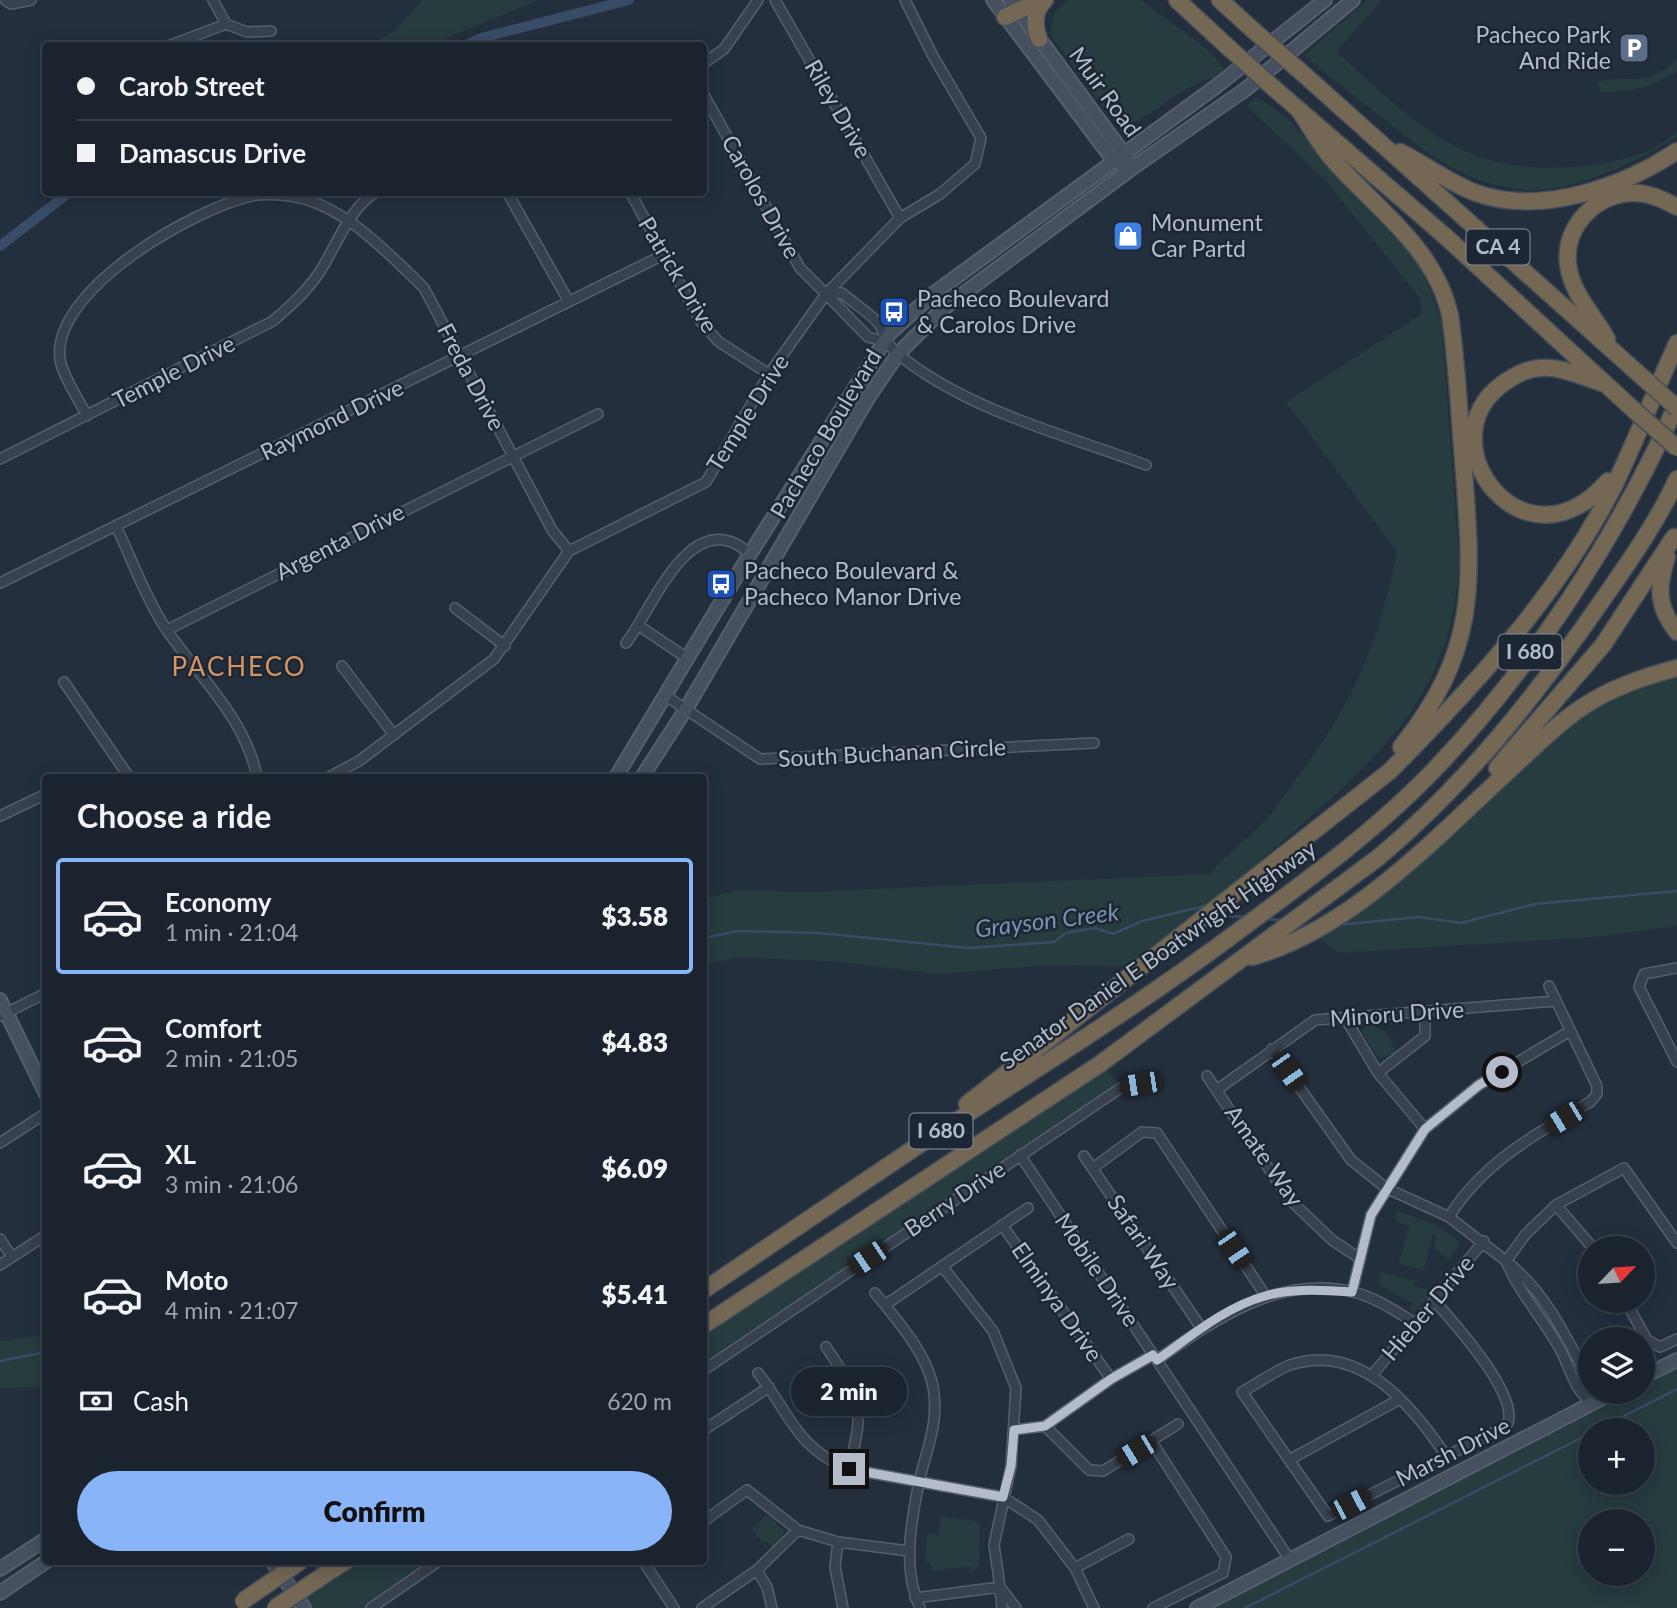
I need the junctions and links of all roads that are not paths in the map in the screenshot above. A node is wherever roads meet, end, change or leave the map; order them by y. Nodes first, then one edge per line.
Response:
1 (5, 0) edge
2 (31, 0) edge
3 (213, 0) edge
4 (758, 0) edge
5 (775, 0) edge
6 (905, 0) edge
7 (993, 0) edge
8 (1043, 0) edge
9 (1163, 0) edge
10 (1220, 0) edge
11 (1325, 0) edge
12 (1353, 0) edge
13 (1181, 4) edge
14 (1012, 9) edge
15 (226, 24) junction
16 (271, 31) dead end
17 (1039, 39) junction
18 (179, 42) edge
19 (707, 61) edge
20 (707, 100) edge
21 (1299, 110) junction
22 (1381, 144) junction
23 (1677, 151) edge
24 (1124, 152) junction
25 (1113, 160) junction
26 (1131, 169) junction
27 (255, 196) edge
28 (275, 196) edge
29 (369, 196) edge
30 (510, 196) edge
31 (632, 196) edge
32 (1677, 207) edge
33 (900, 218) junction
34 (349, 223) junction
35 (663, 255) junction
36 (826, 294) junction
37 (568, 300) junction
38 (884, 341) junction
39 (1677, 343) edge
40 (1614, 351) junction
41 (898, 355) junction
42 (460, 356) junction
43 (769, 374) junction
44 (1606, 384) junction
45 (1677, 406) edge
46 (598, 414) dead end
47 (87, 416) junction
48 (1677, 448) edge
49 (513, 455) junction
50 (1626, 457) junction
51 (0, 459) edge
52 (1146, 465) dead end
53 (1677, 479) edge
54 (116, 526) junction
55 (1675, 533) edge
56 (569, 551) junction
57 (750, 554) junction
58 (0, 583) edge
59 (455, 608) dead end
60 (639, 626) junction
61 (167, 630) junction
62 (1677, 632) edge
63 (626, 643) dead end
64 (505, 646) junction
65 (687, 658) junction
66 (342, 666) dead end
67 (1677, 668) edge
68 (64, 682) dead end
69 (666, 696) junction
70 (686, 709) junction
71 (394, 735) junction
72 (1094, 743) dead end
73 (127, 774) edge
74 (256, 774) edge
75 (335, 774) edge
76 (618, 774) edge
77 (644, 774) edge
78 (42, 796) edge
79 (1344, 807) junction
80 (0, 816) edge
81 (1416, 856) junction
82 (1243, 960) junction
83 (1677, 968) edge
84 (1549, 986) dead end
85 (42, 995) edge
86 (0, 1000) edge
87 (1556, 1001) junction
88 (1425, 1013) junction
89 (3, 1014) edge
90 (1345, 1018) junction
91 (1570, 1031) junction
92 (1272, 1049) junction
93 (1677, 1062) edge
94 (1378, 1073) junction
95 (1207, 1076) dead end
96 (1140, 1084) dead end
97 (42, 1087) edge
98 (1217, 1089) junction
99 (42, 1115) edge
100 (1425, 1129) junction
101 (0, 1143) edge
102 (911, 1150) junction
103 (1020, 1154) junction
104 (1084, 1156) dead end
105 (1093, 1168) junction
106 (1386, 1188) junction
107 (1556, 1205) junction
108 (1028, 1208) dead end
109 (1449, 1217) junction
110 (1002, 1225) junction
111 (1583, 1236) edge
112 (42, 1238) edge
113 (0, 1239) edge
114 (1484, 1241) junction
115 (1677, 1243) edge
116 (12, 1257) junction
117 (1359, 1258) junction
118 (1506, 1261) junction
119 (0, 1265) edge
120 (942, 1266) junction
121 (707, 1288) edge
122 (1352, 1292) junction
123 (875, 1293) dead end
124 (1265, 1295) junction
125 (1434, 1300) junction
126 (885, 1305) junction
127 (1632, 1313) edge
128 (1415, 1322) junction
129 (707, 1323) edge
130 (1202, 1329) junction
131 (1677, 1339) edge
132 (826, 1347) dead end
133 (1155, 1358) junction
134 (1578, 1360) edge
135 (1677, 1360) edge
136 (707, 1368) edge
137 (1655, 1371) edge
138 (758, 1373) dead end
139 (1373, 1374) junction
140 (1111, 1379) junction
141 (769, 1387) junction
142 (1578, 1388) edge
143 (1400, 1399) junction
144 (1580, 1404) edge
145 (1178, 1424) dead end
146 (1045, 1426) junction
147 (707, 1428) edge
148 (1014, 1430) junction
149 (1152, 1441) junction
150 (1446, 1456) junction
151 (1289, 1460) junction
152 (849, 1469) junction
153 (919, 1481) junction
154 (1003, 1497) junction
155 (707, 1519) edge
156 (798, 1530) junction
157 (1129, 1539) dead end
158 (42, 1542) edge
159 (838, 1542) junction
160 (909, 1551) junction
161 (1290, 1560) junction
162 (42, 1564) edge
163 (275, 1565) edge
164 (295, 1565) edge
165 (340, 1565) edge
166 (433, 1565) edge
167 (646, 1565) edge
168 (1075, 1568) junction
169 (0, 1569) edge
170 (757, 1570) junction
171 (1000, 1587) junction
172 (0, 1593) edge
173 (915, 1598) junction
174 (238, 1604) edge
175 (275, 1608) edge
176 (304, 1608) edge
177 (371, 1608) edge
178 (674, 1608) edge
179 (702, 1608) edge
180 (772, 1608) edge
181 (843, 1608) edge
182 (920, 1608) edge
183 (1002, 1608) edge
184 (1016, 1608) edge
185 (1094, 1608) edge
186 (1153, 1608) edge
187 (1197, 1608) edge

1 - 2 street
3 - 15 street
4 - 19 street
5 - 33 street, Riley Drive
6 - 33 street, Temple Drive
7 - 14 main road, Muir Road
8 - 14 highway
8 - 17 highway
9 - 13 highway
10 - 22 highway, CA 4, bridge
11 - 24 main road, Pacheco Boulevard
12 - 26 main road, Pacheco Boulevard
13 - 21 highway, CA 4, bridge
14 - 17 main road, Muir Road
14 - 25 main road, Muir Road
15 - 16 street
15 - 18 street
17 - 24 main road, Muir Road
20 - 36 street, Carolos Drive
21 - 44 highway, CA 4
21 - 79 highway
22 - 23 highway
22 - 40 highway, CA 4
24 - 25 main road, Pacheco Boulevard
24 - 26 main road, Muir Road
25 - 26 main road, Muir Road
25 - 38 main road, Pacheco Boulevard
26 - 41 main road, Pacheco Boulevard
27 - 47 street, Freda Drive
28 - 34 street, Freda Drive
29 - 34 street, Temple Drive
30 - 37 street
31 - 35 street, Patrick Drive
32 - 40 highway
33 - 36 street, Temple Drive
34 - 42 street, Freda Drive
34 - 47 street, Temple Drive
35 - 37 street, Raymond Drive
35 - 43 street, Patrick Drive
36 - 38 street, Carolos Drive
36 - 38 street, Carolos Drive
36 - 43 street, Temple Drive
37 - 42 street, Raymond Drive
38 - 41 street, Carolos Drive
38 - 57 main road, Pacheco Boulevard
39 - 50 highway
40 - 45 highway, CA 4, bridge
41 - 52 street, Carolos Drive
41 - 70 main road, Pacheco Boulevard
42 - 49 street, Freda Drive
42 - 54 street, Raymond Drive
43 - 56 street, Temple Drive
44 - 48 highway, CA 4, bridge
44 - 50 highway
45 - 102 highway, Senator Daniel E Boatwright Highway / I 680
46 - 49 street, Argenta Drive
47 - 51 street, Temple Drive
49 - 56 street, Freda Drive
49 - 61 street, Argenta Drive
50 - 79 highway
53 - 82 highway, I 680
54 - 58 street, Raymond Drive
54 - 61 street
55 - 62 highway
55 - 81 highway
56 - 64 street, Temple Drive
57 - 60 street
57 - 65 main road, Pacheco Boulevard
59 - 64 street
60 - 63 street
60 - 65 street
61 - 74 street
64 - 71 street, Temple Drive
65 - 69 main road, Pacheco Boulevard
66 - 71 street
67 - 81 highway
68 - 73 street
69 - 70 street, South Buchanan Circle
69 - 76 main road, Pacheco Boulevard
70 - 72 street, South Buchanan Circle
70 - 77 main road, Pacheco Boulevard
71 - 75 street, Temple Drive
78 - 80 street
79 - 102 highway
81 - 82 highway
82 - 129 highway, I 680
83 - 93 street
84 - 87 street
85 - 89 street
86 - 89 main road
87 - 88 street, Minoru Drive
87 - 91 street
88 - 90 street, Minoru Drive
88 - 94 street
89 - 97 main road
90 - 92 street, Minoru Drive
90 - 94 street
91 - 100 street
91 - 109 street
92 - 98 street, Minoru Drive
92 - 106 street
94 - 100 street
95 - 98 street, Amate Way
96 - 103 street, Berry Drive
98 - 117 street, Amate Way
99 - 101 street
100 - 106 street
102 - 121 highway, Senator Daniel E Boatwright Highway / I 680
103 - 133 street, Mobile Drive
103 - 136 street, Berry Drive
104 - 105 street, Safari Way
105 - 124 street
105 - 130 street, Safari Way
106 - 109 street
106 - 117 street
107 - 111 street
107 - 115 street
107 - 118 street
108 - 110 street
109 - 114 street
110 - 120 street
110 - 140 street, Elminya Drive
112 - 116 street
113 - 116 street
114 - 118 street
114 - 125 street, Hieber Drive
116 - 119 street
117 - 122 street
118 - 134 street
118 - 142 street
120 - 126 street
120 - 148 street
122 - 124 street
122 - 128 street
123 - 126 street
124 - 130 street
125 - 128 street, Hieber Drive
125 - 150 street
126 - 153 street
127 - 131 street
128 - 139 street, Hieber Drive
130 - 133 street
132 - 152 street
133 - 140 street
133 - 161 street, Mobile Drive
135 - 137 main road
138 - 141 street
139 - 143 street
139 - 151 street
140 - 146 street
141 - 147 street
141 - 152 street
143 - 150 street
143 - 151 street, Hieber Drive
144 - 161 main road, Marsh Drive
145 - 149 street
146 - 148 street
146 - 149 street
148 - 154 street
149 - 186 street
150 - 151 street
152 - 153 street
153 - 154 street
153 - 160 street
154 - 168 street
154 - 171 street
155 - 156 street
156 - 159 street
156 - 170 street
157 - 168 street
158 - 169 main road
159 - 160 street
159 - 181 street
160 - 173 street
161 - 187 main road, Marsh Drive
162 - 172 main road
163 - 176 main road
164 - 174 highway, bridge
165 - 175 highway, bridge
166 - 177 street
167 - 178 street
168 - 185 street
170 - 179 street
170 - 180 street
171 - 173 street
171 - 183 street
171 - 184 street
173 - 182 street

